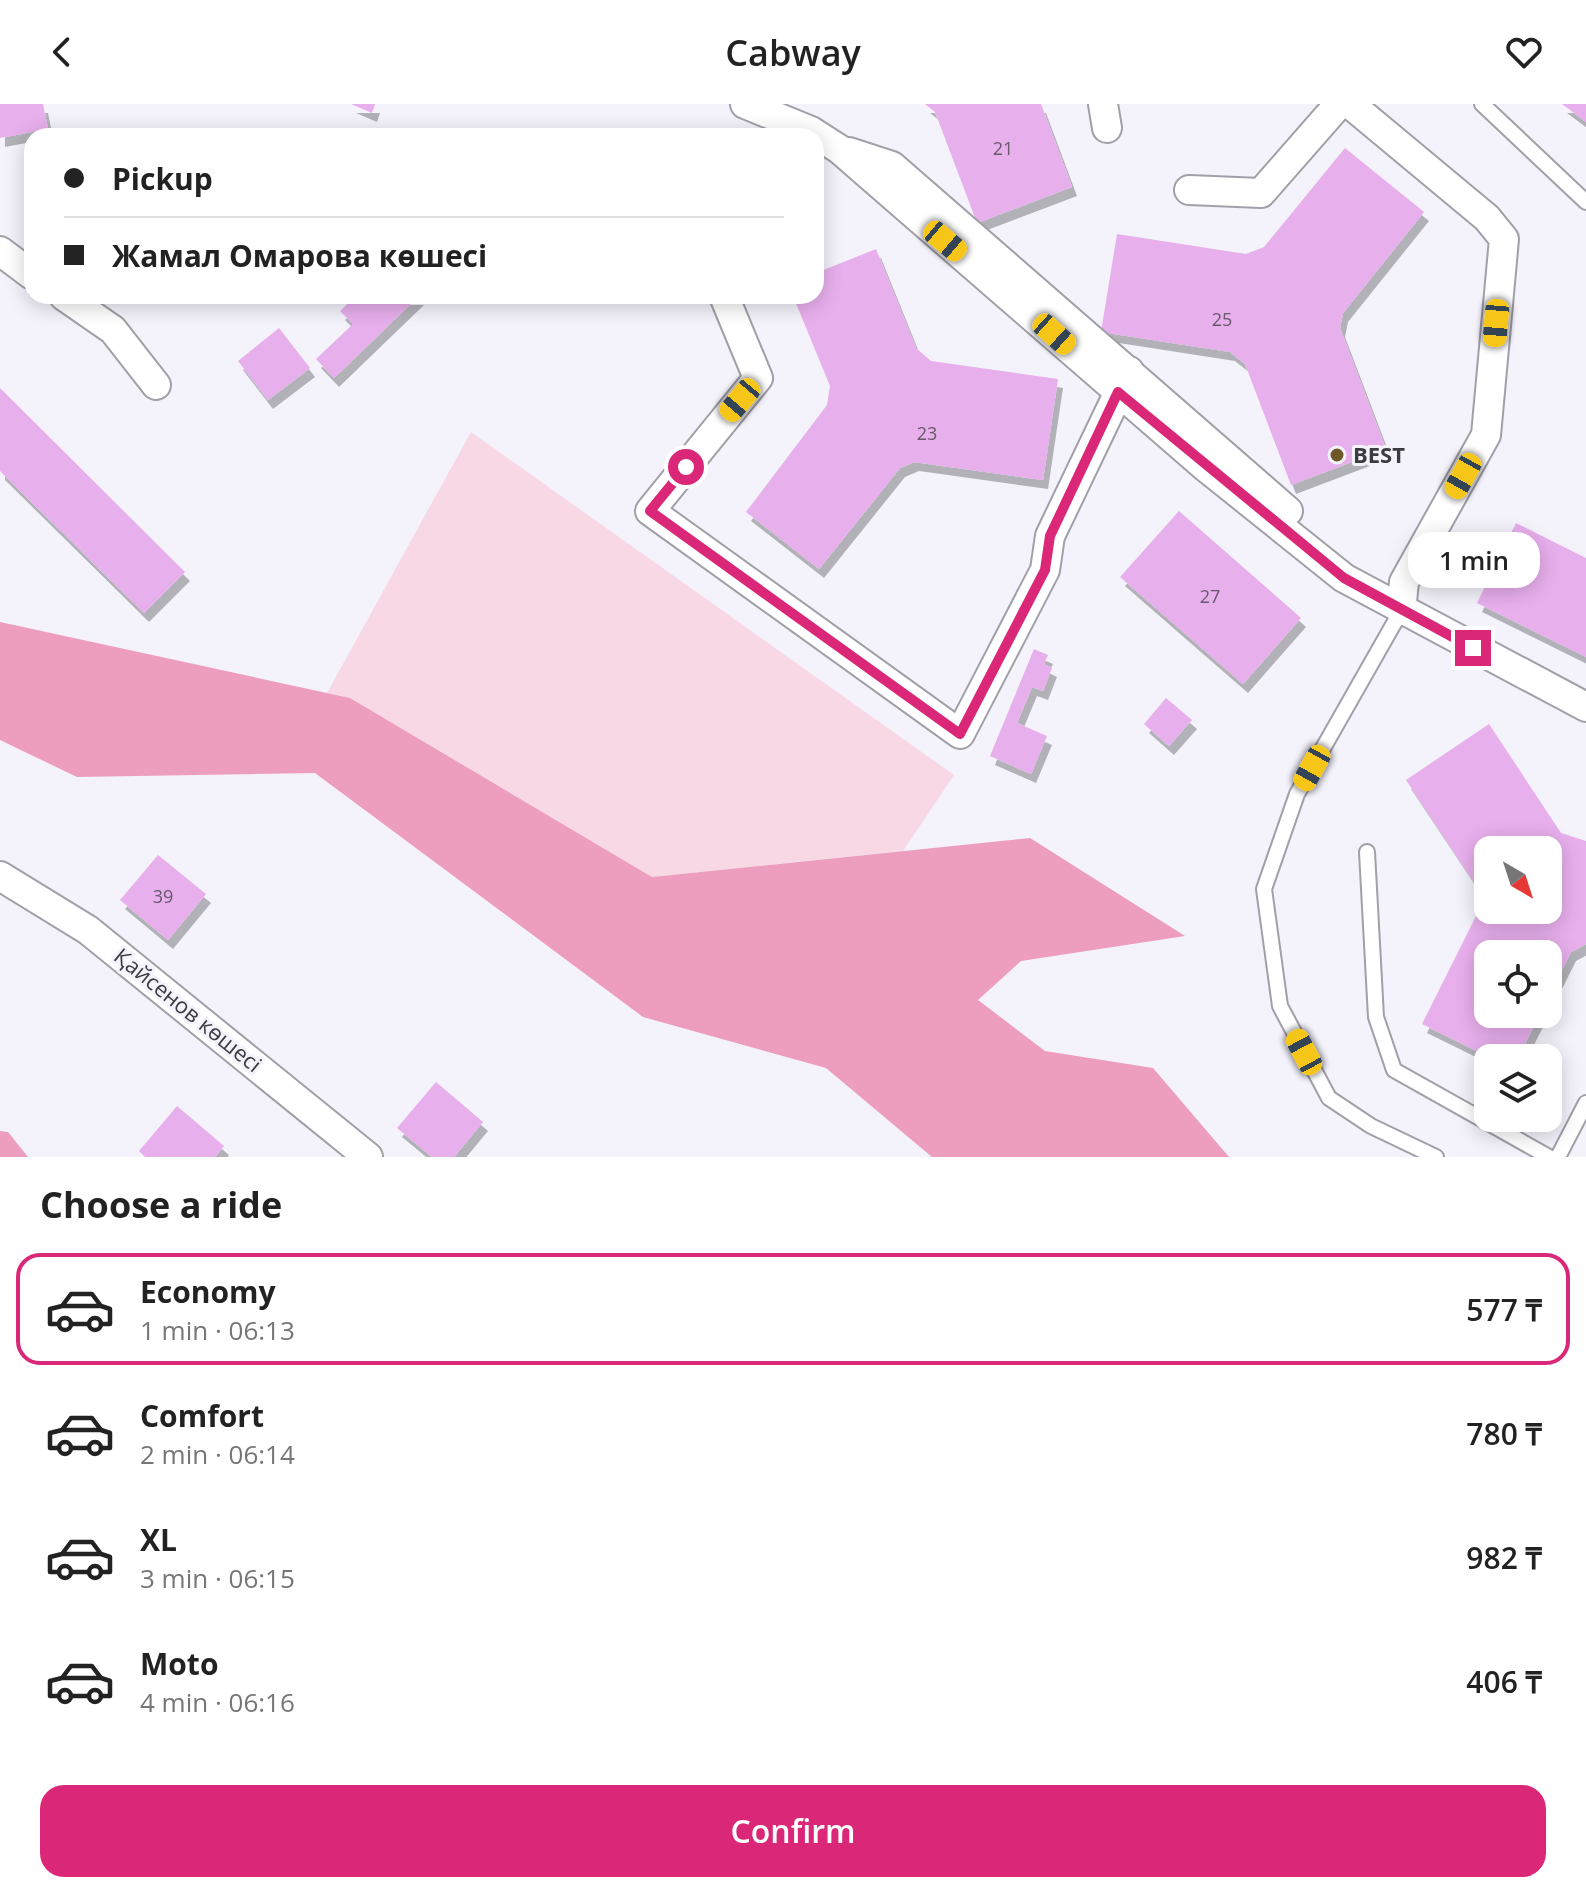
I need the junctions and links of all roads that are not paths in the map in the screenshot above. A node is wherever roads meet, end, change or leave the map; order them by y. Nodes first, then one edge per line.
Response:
1 (745, 104) edge
2 (1339, 104) edge
3 (1350, 104) edge
4 (1482, 104) edge
5 (792, 128) edge
6 (824, 142) edge
7 (1189, 190) dead end
8 (1586, 202) edge
9 (0, 251) edge
10 (24, 269) edge
11 (76, 304) edge
12 (727, 304) edge
13 (1124, 382) junction
14 (156, 385) dead end
15 (1401, 611) junction
16 (1586, 707) edge
17 (1367, 852) dead end
18 (0, 876) edge
19 (1586, 1103) edge
20 (368, 1157) edge
21 (1436, 1157) edge
22 (1549, 1157) edge
23 (1558, 1157) edge

1 - 5 street
2 - 7 street
3 - 15 street
4 - 8 lane
6 - 13 street
9 - 10 street
11 - 14 street
12 - 13 street
13 - 15 street
15 - 16 street
15 - 21 lane
17 - 22 lane
18 - 20 street, Қайсенов көшесі
19 - 23 lane

